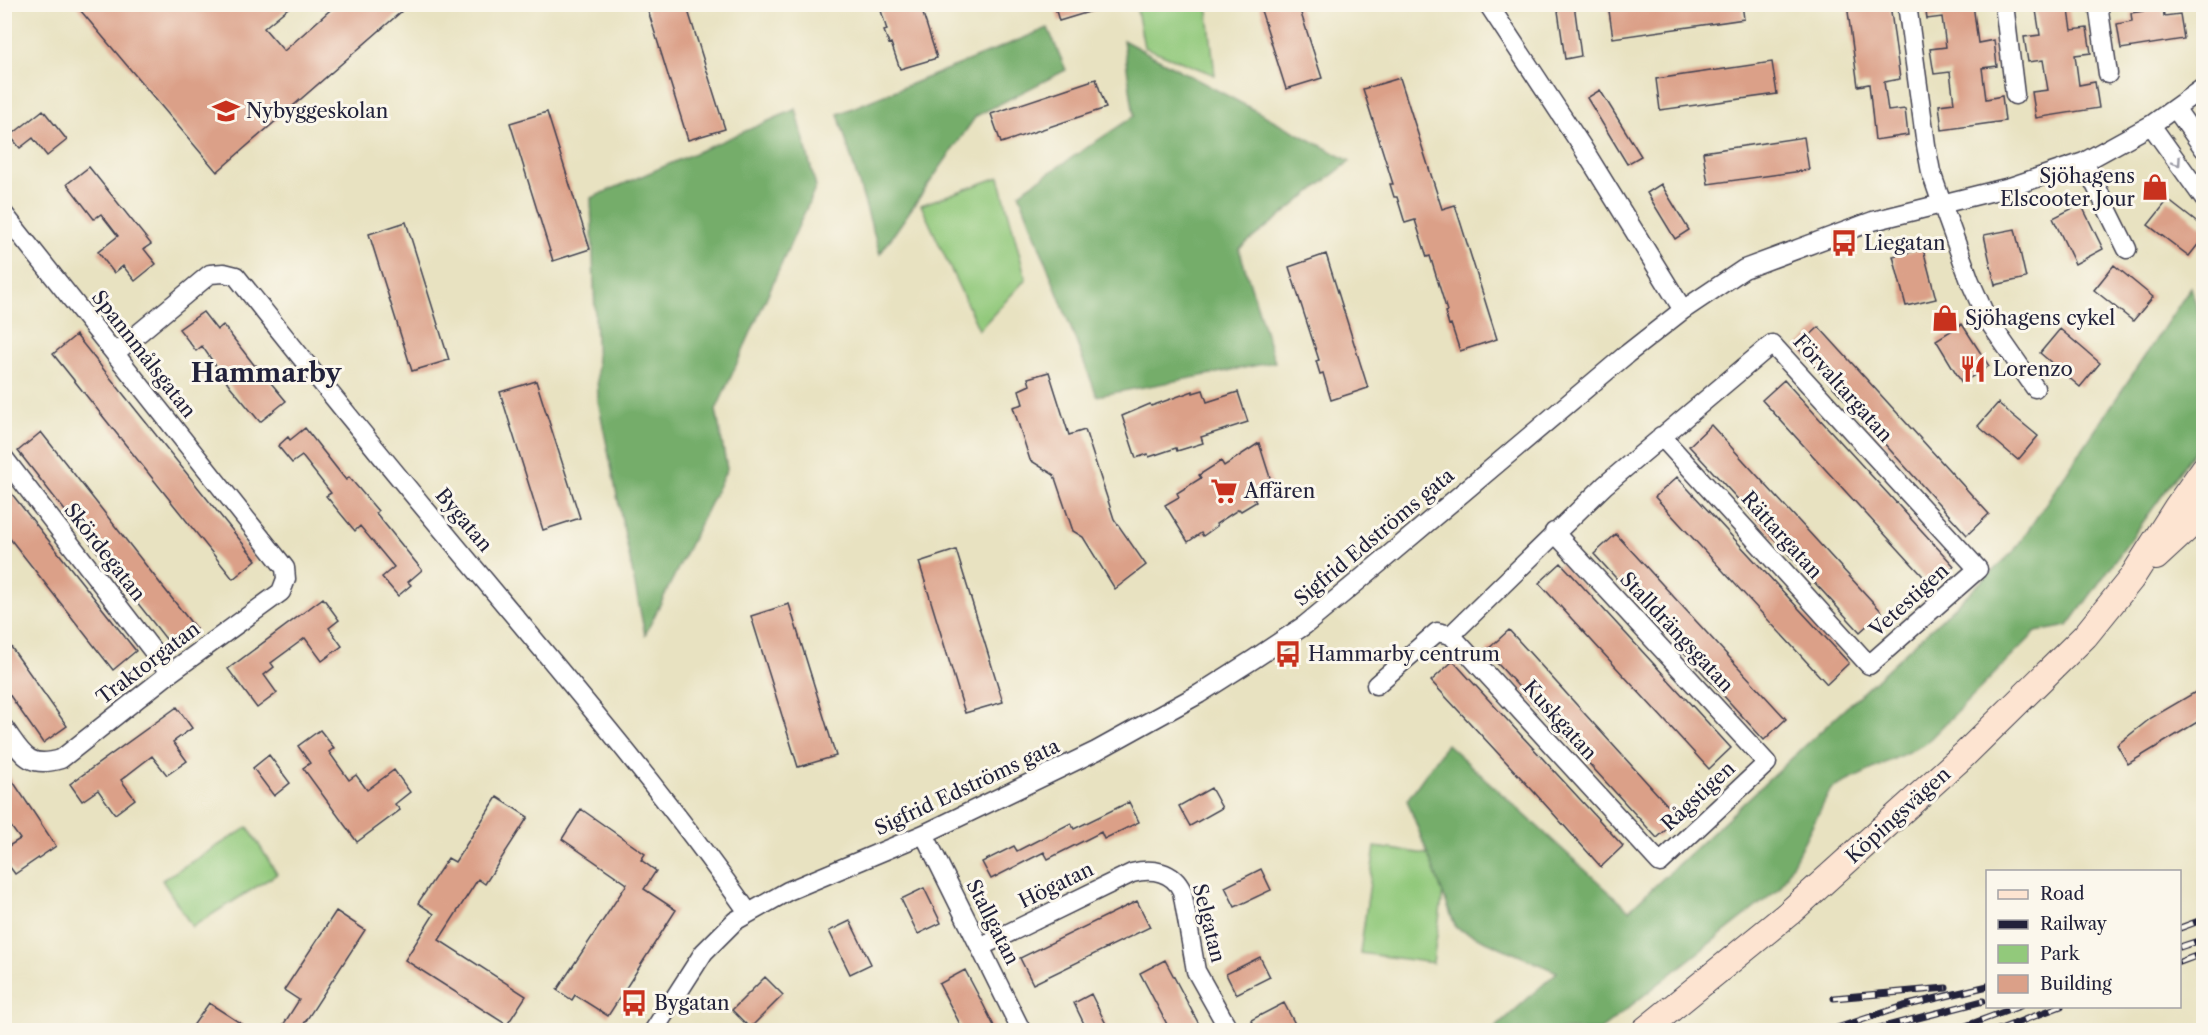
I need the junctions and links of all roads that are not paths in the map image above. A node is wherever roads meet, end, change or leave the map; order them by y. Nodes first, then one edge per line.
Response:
1 (1488, 4) edge
2 (1907, 4) edge
3 (2004, 4) edge
4 (2098, 4) edge
5 (2108, 74) dead end
6 (2204, 87) edge
7 (2015, 95) dead end
8 (2175, 108) junction
9 (2151, 125) junction
10 (2204, 148) edge
11 (2084, 162) junction
12 (2204, 199) edge
13 (1942, 204) junction
14 (4, 214) edge
15 (2127, 249) dead end
16 (1683, 310) junction
17 (115, 353) junction
18 (2035, 388) dead end
19 (1661, 436) junction
20 (4, 458) edge
21 (2204, 469) edge
22 (2204, 511) edge
23 (1554, 532) junction
24 (1978, 569) joint
25 (2132, 579) junction
26 (286, 581) joint
27 (1451, 635) junction
28 (1869, 665) joint
29 (170, 673) junction
30 (1376, 685) dead end
31 (4, 728) edge
32 (1767, 763) joint
33 (924, 834) junction
34 (1660, 863) joint
35 (1152, 870) joint
36 (748, 912) junction
37 (980, 947) junction
38 (654, 1030) edge
39 (1021, 1030) edge
40 (1229, 1030) edge
41 (1645, 1030) edge

1 - 16 street
2 - 13 street
3 - 7 street
4 - 5 street
6 - 8 street, Sigfrid Edströms gata
8 - 9 street, Sigfrid Edströms gata
8 - 10 street
9 - 11 street, Sigfrid Edströms gata
9 -> 12 street
11 - 13 street, Sigfrid Edströms gata
11 - 15 street
13 - 16 street, Sigfrid Edströms gata
13 - 18 street
14 - 17 street, Spannmålsgatan
16 - 33 street, Sigfrid Edströms gata
17 - 26 street, Spannmålsgatan
17 - 36 street, Bygatan
19 - 23 street
19 - 24 street, Förvaltargatan
19 - 28 street, Rättargatan
20 - 29 street, Skördegatan
21 - 25 main road, Köpingsvägen
22 - 25 main road, Köpingsvägen
23 - 27 street
23 - 32 street, Stalldrängsgatan
24 - 28 street, Vetestigen
25 - 41 main road, Köpingsvägen
26 - 29 street, Traktorgatan
27 - 30 street
27 - 34 street, Kuskgatan
29 - 31 street, Traktorgatan
32 - 34 street, Rågstigen
33 - 36 street, Sigfrid Edströms gata
33 - 37 street, Stallgatan
35 - 37 street, Högatan
35 - 40 street, Selgatan
36 - 38 street, Sigfrid Edströms gata
37 - 39 street, Stallgatan

